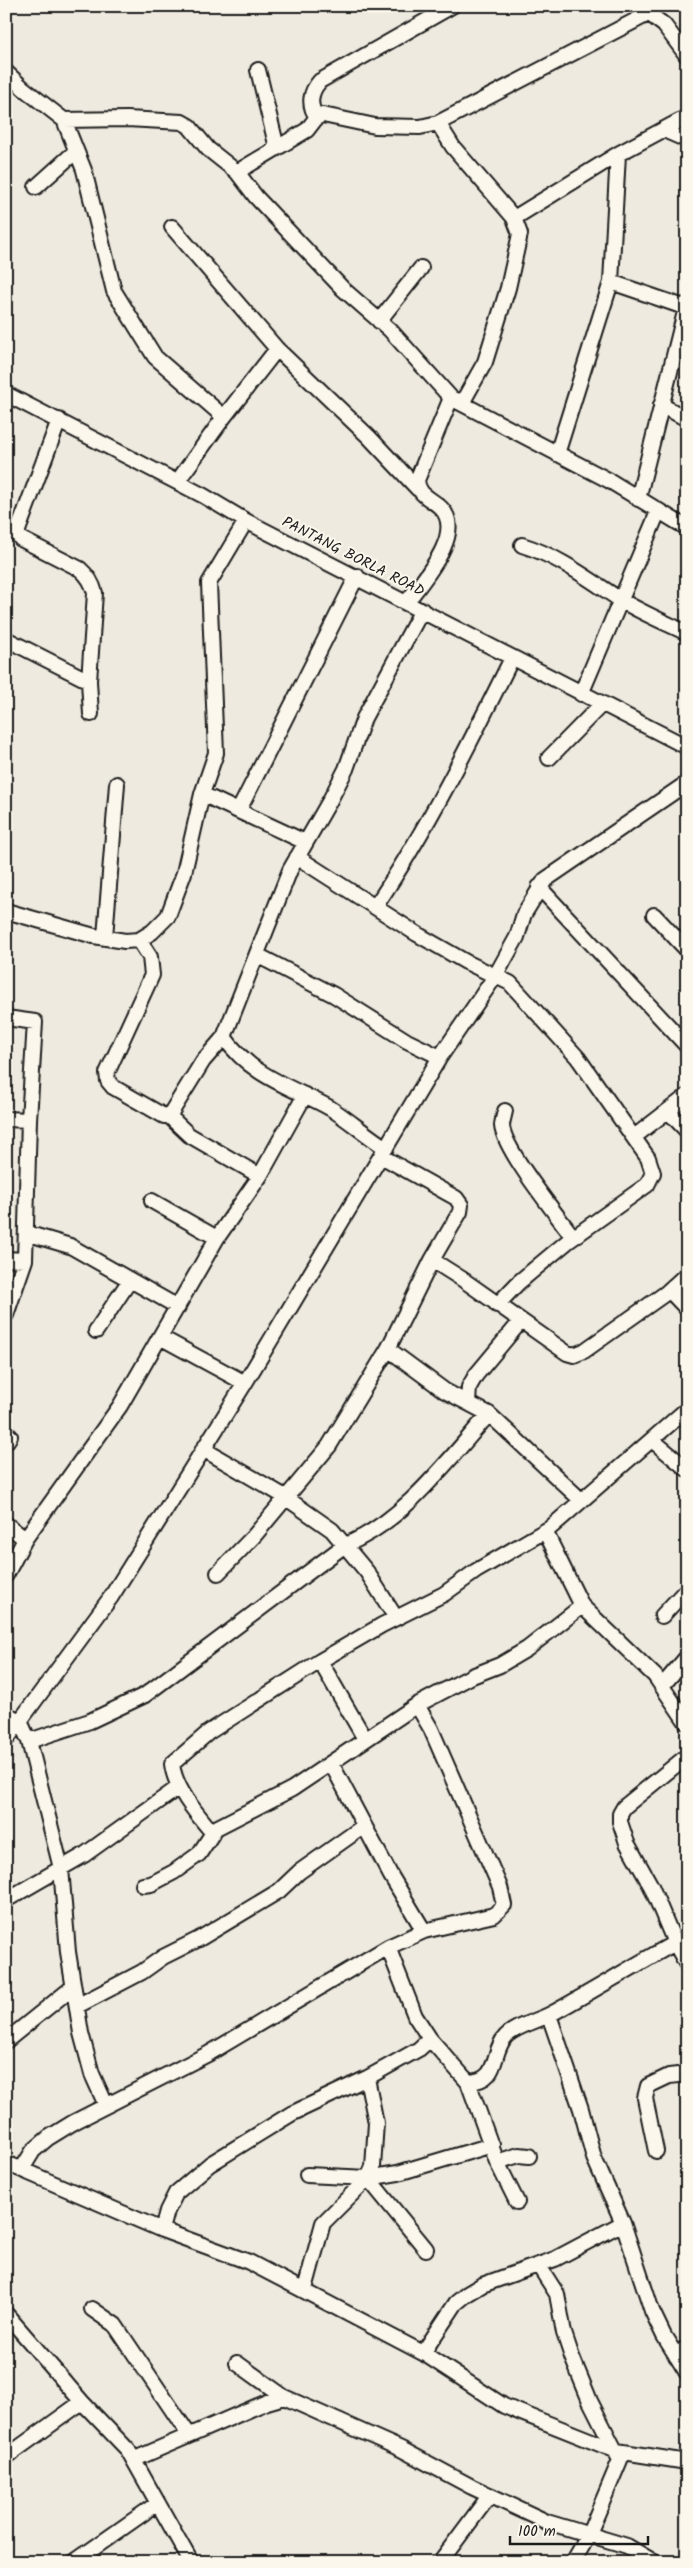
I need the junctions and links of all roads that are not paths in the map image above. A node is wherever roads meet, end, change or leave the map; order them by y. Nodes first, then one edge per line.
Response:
1 (452, 6) edge
2 (643, 10) edge
3 (687, 56) edge
4 (258, 70) dead end
5 (6, 72) edge
6 (317, 117) junction
7 (687, 118) edge
8 (64, 120) junction
9 (438, 123) junction
10 (664, 130) junction
11 (687, 140) edge
12 (277, 148) junction
13 (76, 151) junction
14 (618, 154) junction
15 (237, 172) junction
16 (36, 187) dead end
17 (514, 218) junction
18 (172, 227) dead end
19 (421, 268) dead end
20 (611, 282) junction
21 (686, 306) edge
22 (380, 321) junction
23 (277, 349) junction
24 (6, 394) edge
25 (456, 401) junction
26 (661, 406) junction
27 (224, 418) junction
28 (687, 419) edge
29 (59, 420) junction
30 (556, 454) junction
31 (177, 482) junction
32 (418, 489) junction
33 (638, 499) junction
34 (658, 512) junction
35 (246, 521) junction
36 (687, 528) edge
37 (12, 536) edge
38 (522, 545) dead end
39 (357, 576) junction
40 (620, 600) junction
41 (407, 602) junction
42 (422, 610) junction
43 (687, 634) edge
44 (6, 639) edge
45 (512, 658) junction
46 (89, 681) junction
47 (581, 694) junction
48 (602, 704) junction
49 (91, 714) dead end
50 (687, 747) edge
51 (549, 758) dead end
52 (687, 783) edge
53 (117, 784) dead end
54 (202, 794) junction
55 (240, 810) junction
56 (305, 842) junction
57 (297, 857) junction
58 (539, 887) junction
59 (375, 907) junction
60 (6, 911) edge
61 (654, 915) dead end
62 (106, 937) junction
63 (139, 940) junction
64 (687, 950) edge
65 (257, 955) junction
66 (496, 975) junction
67 (6, 1018) edge
68 (224, 1037) junction
69 (687, 1046) edge
70 (440, 1057) junction
71 (305, 1095) junction
72 (687, 1096) edge
73 (506, 1111) dead end
74 (668, 1111) junction
75 (169, 1116) junction
76 (6, 1119) edge
77 (29, 1120) junction
78 (687, 1131) edge
79 (634, 1137) junction
80 (383, 1152) junction
81 (260, 1176) junction
82 (152, 1201) dead end
83 (26, 1233) junction
84 (573, 1237) junction
85 (216, 1238) junction
86 (6, 1259) edge
87 (25, 1260) junction
88 (432, 1260) junction
89 (687, 1274) edge
90 (130, 1280) junction
91 (669, 1290) junction
92 (497, 1305) junction
93 (178, 1307) junction
94 (687, 1310) edge
95 (6, 1315) edge
96 (521, 1321) junction
97 (96, 1331) dead end
98 (160, 1337) junction
99 (388, 1349) junction
100 (245, 1383) junction
101 (468, 1403) junction
102 (687, 1409) edge
103 (489, 1414) junction
104 (652, 1440) junction
105 (202, 1449) junction
106 (687, 1469) edge
107 (286, 1498) junction
108 (581, 1500) junction
109 (6, 1524) edge
110 (544, 1531) junction
111 (25, 1539) junction
112 (345, 1545) junction
113 (218, 1573) dead end
114 (6, 1575) edge
115 (687, 1589) edge
116 (582, 1606) junction
117 (662, 1616) dead end
118 (396, 1618) junction
119 (687, 1657) edge
120 (320, 1661) junction
121 (662, 1686) junction
122 (417, 1705) junction
123 (6, 1714) edge
124 (20, 1721) junction
125 (687, 1723) edge
126 (365, 1739) junction
127 (6, 1740) edge
128 (29, 1741) junction
129 (687, 1756) edge
130 (331, 1764) junction
131 (178, 1787) junction
132 (364, 1826) junction
133 (212, 1832) junction
134 (61, 1868) junction
135 (143, 1885) dead end
136 (6, 1900) edge
137 (424, 1931) junction
138 (674, 1943) junction
139 (388, 1947) junction
140 (687, 1965) edge
141 (73, 1987) junction
142 (77, 2006) junction
143 (549, 2016) junction
144 (430, 2039) junction
145 (6, 2041) edge
146 (687, 2074) edge
147 (367, 2078) junction
148 (468, 2082) junction
149 (106, 2105) junction
150 (492, 2145) junction
151 (656, 2152) dead end
152 (530, 2156) dead end
153 (497, 2162) junction
154 (6, 2163) edge
155 (22, 2169) junction
156 (307, 2175) dead end
157 (368, 2178) junction
158 (517, 2202) dead end
159 (623, 2223) junction
160 (162, 2230) junction
161 (426, 2249) dead end
162 (539, 2266) junction
163 (304, 2289) junction
164 (92, 2309) dead end
165 (6, 2314) edge
166 (682, 2351) edge
167 (423, 2353) junction
168 (237, 2363) dead end
169 (687, 2372) edge
170 (284, 2397) junction
171 (82, 2402) junction
172 (189, 2435) junction
173 (617, 2451) junction
174 (6, 2457) edge
175 (135, 2459) junction
176 (687, 2462) edge
177 (490, 2495) junction
178 (158, 2503) junction
179 (588, 2536) junction
180 (74, 2562) edge
181 (191, 2562) edge
182 (440, 2562) edge
183 (573, 2562) edge
184 (654, 2562) edge

1 - 6 street
2 - 3 street
2 - 9 street
4 - 12 street
5 - 8 street
6 - 9 street
6 - 12 street
7 - 10 street
8 - 13 street
8 - 15 street
9 - 17 street
10 - 11 street
10 - 14 street
12 - 15 street
13 - 16 street
13 - 27 street
14 - 17 street
14 - 20 street
15 - 22 street
17 - 25 street
18 - 23 street
19 - 22 street
20 - 21 street
20 - 30 street
21 - 26 street
22 - 25 street
23 - 27 street
23 - 32 street
24 - 29 street, PANTANG BORLA ROAD
25 - 30 street
25 - 32 street
26 - 28 street
26 - 33 street
27 - 31 street
29 - 31 street, PANTANG BORLA ROAD
29 - 37 street
30 - 33 street
31 - 35 street, PANTANG BORLA ROAD
32 - 41 street
33 - 34 street
34 - 36 street
34 - 40 street
35 - 39 street, PANTANG BORLA ROAD
35 - 54 street
37 - 46 street
38 - 40 street
39 - 41 street, PANTANG BORLA ROAD
39 - 55 street
40 - 43 street
40 - 47 street
41 - 42 street, PANTANG BORLA ROAD
42 - 45 street, PANTANG BORLA ROAD
42 - 56 street
44 - 46 street
45 - 47 street, PANTANG BORLA ROAD
45 - 59 street
46 - 49 street
47 - 48 street, PANTANG BORLA ROAD
48 - 50 street, PANTANG BORLA ROAD
48 - 51 street
52 - 58 street
53 - 62 street
54 - 55 street
54 - 63 street
55 - 56 street
56 - 57 street
57 - 59 street
57 - 65 street
58 - 66 street
58 - 69 street
59 - 66 street
60 - 62 street
61 - 64 street
62 - 63 street
63 - 75 street
65 - 68 street
65 - 70 street
66 - 70 street
66 - 79 street
67 - 77 street
68 - 71 street
68 - 75 street
70 - 80 street
71 - 80 street
71 - 81 street
72 - 74 street
73 - 84 street
74 - 78 street
74 - 79 street
75 - 81 street
76 - 77 street
77 - 83 street
79 - 84 street
80 - 88 street
80 - 100 street
81 - 85 street
82 - 85 street
83 - 87 street
83 - 90 street
84 - 92 street
85 - 93 street
86 - 87 street
87 - 95 street
88 - 92 street
88 - 99 street
89 - 91 street
90 - 93 street
90 - 97 street
91 - 94 street
91 - 96 street
92 - 96 street
93 - 98 street
96 - 101 street
98 - 100 street
98 - 111 street
99 - 101 street
99 - 107 street
100 - 105 street
101 - 103 street
102 - 104 street
103 - 108 street
103 - 112 street
104 - 106 street
104 - 108 street
105 - 107 street
105 - 124 street
107 - 112 street
107 - 113 street
108 - 110 street
109 - 111 street
110 - 116 street
110 - 118 street
111 - 114 street
112 - 118 street
112 - 128 street
115 - 117 street
116 - 121 street
116 - 122 street
118 - 120 street
119 - 121 street
120 - 126 street
120 - 131 street
121 - 125 street
122 - 126 street
122 - 137 street
123 - 124 street
124 - 127 street
124 - 128 street
126 - 130 street
128 - 134 street
129 - 138 street
130 - 132 street
130 - 133 street
131 - 133 street
131 - 134 street
132 - 137 street
132 - 142 street
133 - 135 street
134 - 136 street
134 - 141 street
137 - 139 street
138 - 140 street
138 - 143 street
139 - 144 street
139 - 149 street
141 - 142 street
141 - 145 street
142 - 149 street
143 - 148 street
143 - 159 street
144 - 147 street
144 - 148 street
146 - 151 street
147 - 157 street
147 - 160 street
148 - 150 street
149 - 155 street
150 - 153 street
150 - 157 street
152 - 153 street
153 - 158 street
154 - 155 street
155 - 160 street
156 - 157 street
157 - 161 street
157 - 163 street
159 - 162 street
159 - 166 street
160 - 163 street
162 - 167 street
162 - 173 street
163 - 167 street
164 - 172 street
165 - 171 street
166 - 169 street
167 - 173 street
168 - 170 street
170 - 172 street
170 - 177 street
171 - 174 street
171 - 175 street
172 - 175 street
173 - 176 street
173 - 179 street
175 - 178 street
177 - 179 street
177 - 182 street
178 - 180 street
178 - 181 street
179 - 183 street
179 - 184 street

